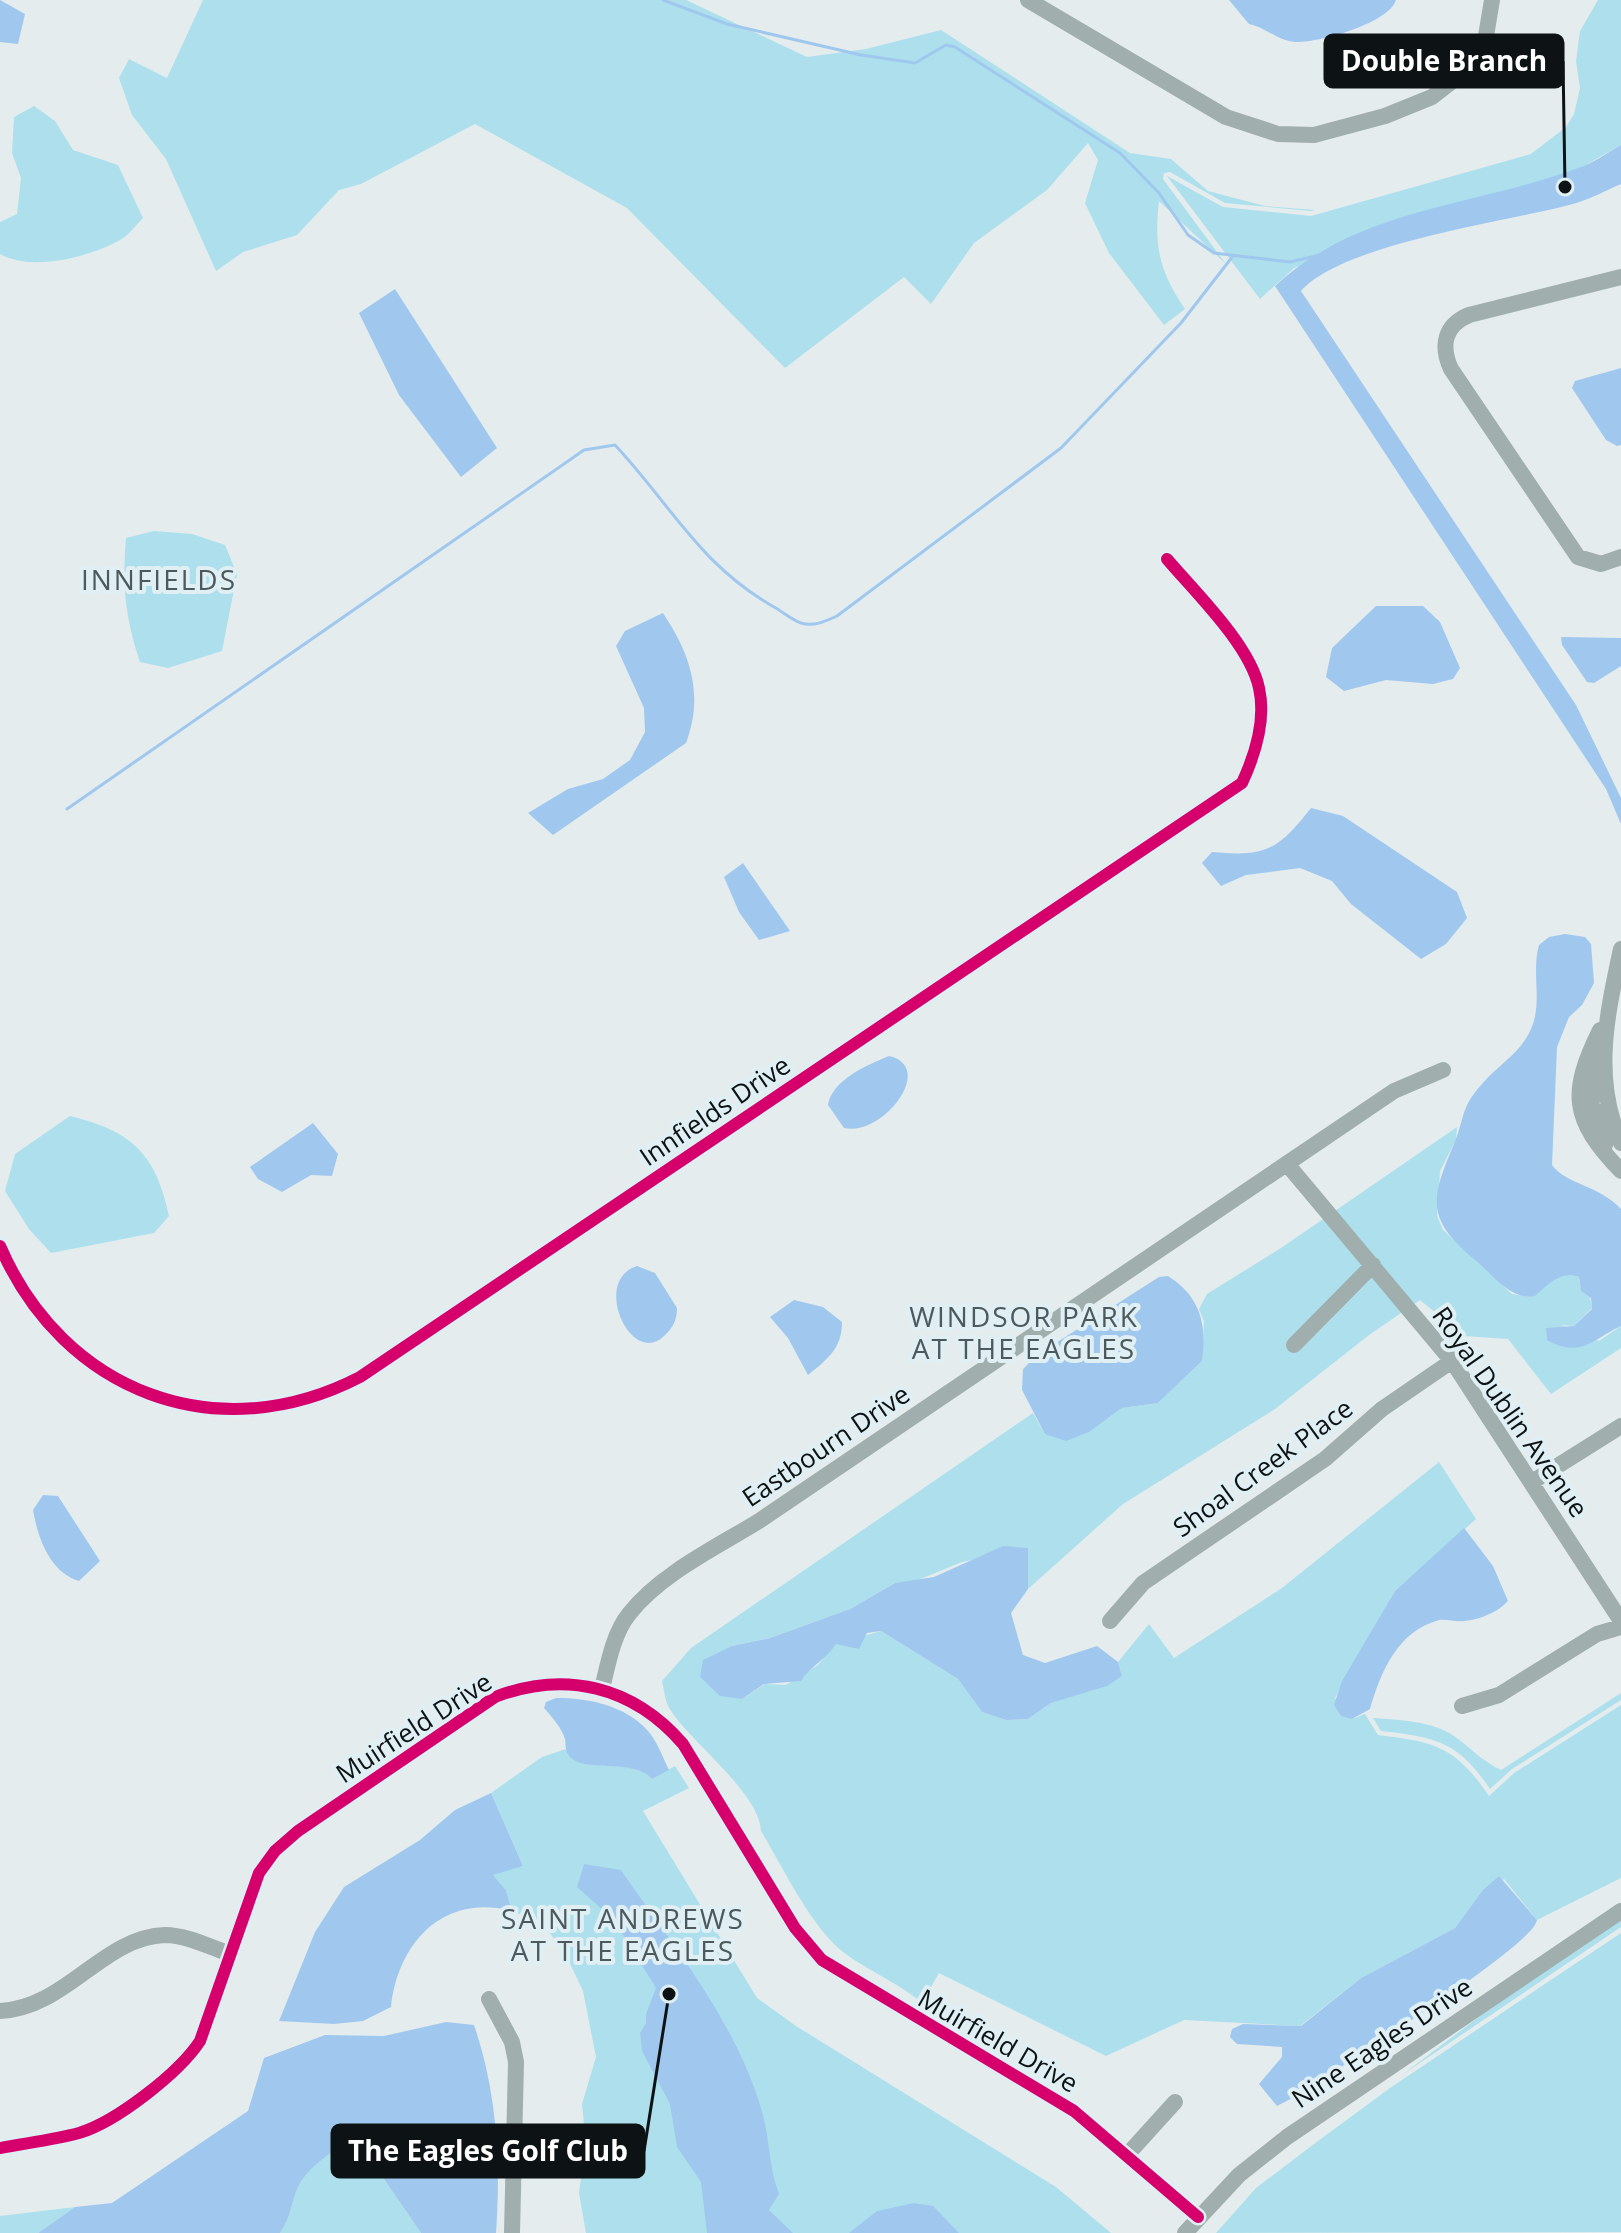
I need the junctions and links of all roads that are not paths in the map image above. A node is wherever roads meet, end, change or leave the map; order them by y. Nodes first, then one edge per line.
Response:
1 (1028, 0) edge
2 (1492, 0) edge
3 (1621, 277) edge
4 (1621, 557) edge
5 (1167, 559) dead end
6 (1621, 949) edge
7 (1608, 1014) junction
8 (1443, 1070) dead end
9 (1621, 1143) edge
10 (1287, 1164) junction
11 (1616, 1166) edge
12 (0, 1246) edge
13 (1373, 1265) junction
14 (1294, 1345) dead end
15 (1452, 1361) junction
16 (1621, 1426) edge
17 (1532, 1482) junction
18 (1110, 1621) dead end
19 (1621, 1624) edge
20 (602, 1689) junction
21 (1462, 1706) dead end
22 (1621, 1911) edge
23 (230, 1954) junction
24 (489, 1999) dead end
25 (0, 2011) edge
26 (1175, 2102) dead end
27 (0, 2148) edge
28 (1127, 2155) junction
29 (1198, 2217) junction
30 (512, 2233) edge
31 (1185, 2233) edge

1 - 2 street
3 - 4 street
5 - 12 street, Innfields Drive
6 - 7 street
7 - 9 street
7 - 11 street
7 - 11 street
8 - 10 street, Eastbourn Drive
10 - 13 street, Royal Dublin Avenue
10 - 20 street, Eastbourn Drive
13 - 14 street
13 - 15 street, Royal Dublin Avenue
15 - 17 street, Royal Dublin Avenue
15 - 18 street, Shoal Creek Place
16 - 17 street
17 - 19 street, Royal Dublin Avenue
19 - 21 street
20 - 23 street, Muirfield Drive
20 - 28 street, Muirfield Drive
22 - 29 street, Nine Eagles Drive
23 - 25 street
23 - 27 street, Muirfield Drive
24 - 30 street
26 - 28 street
28 - 29 street, Muirfield Drive
29 - 31 street, Nine Eagles Drive

